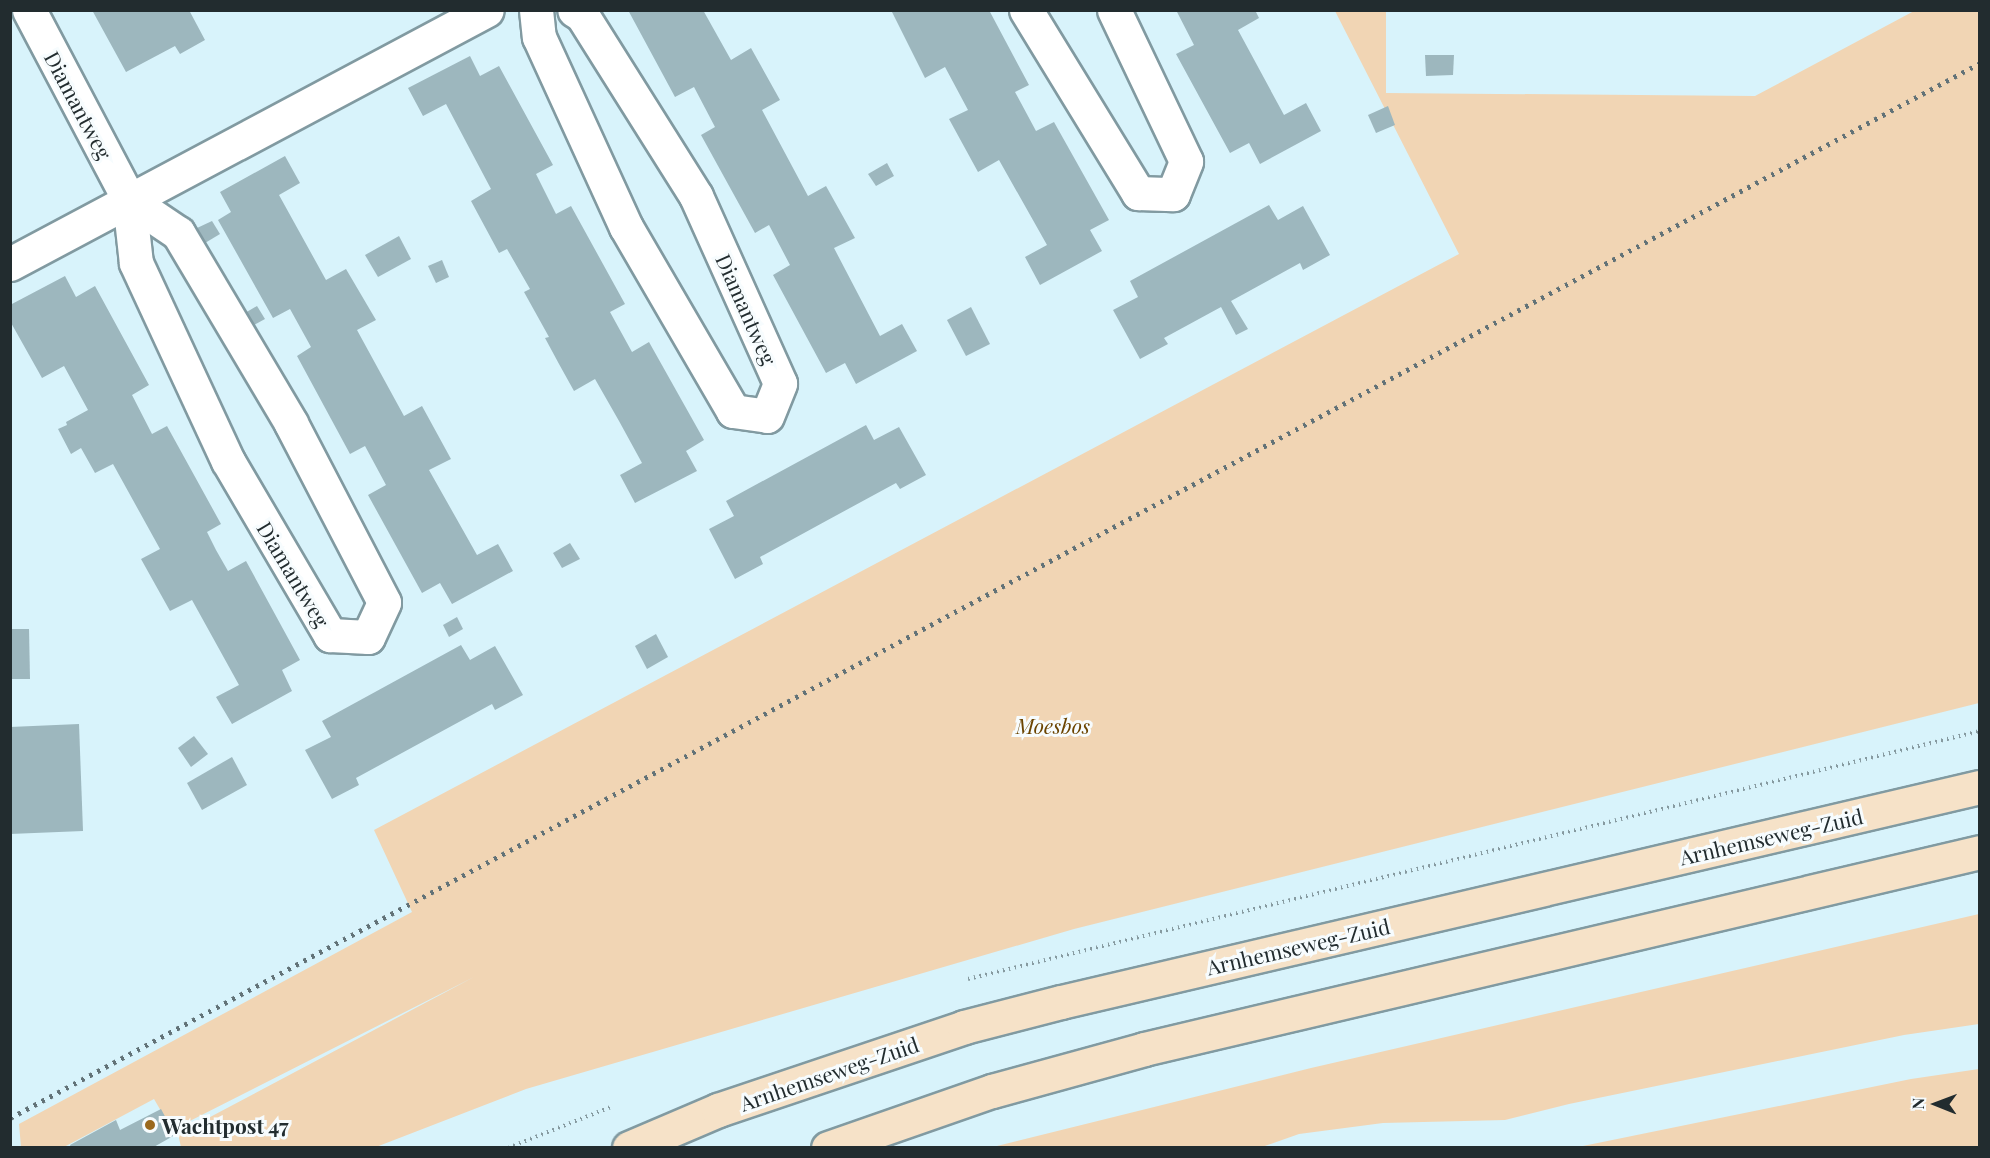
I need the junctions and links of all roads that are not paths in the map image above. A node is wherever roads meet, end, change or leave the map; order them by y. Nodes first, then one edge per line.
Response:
1 (29, 10) edge
2 (487, 10) edge
3 (536, 10) edge
4 (574, 10) edge
5 (1026, 10) edge
6 (1114, 10) edge
7 (129, 201) junction
8 (10, 264) edge
9 (1980, 787) edge
10 (1980, 852) edge
11 (629, 1148) edge
12 (828, 1148) edge

1 - 7 street, Diamantweg
2 - 7 street
3 - 4 street, Diamantweg
5 - 6 street
7 - 7 street, Diamantweg
7 - 8 street
9 - 11 main road, Arnhemseweg-Zuid
10 - 12 main road

